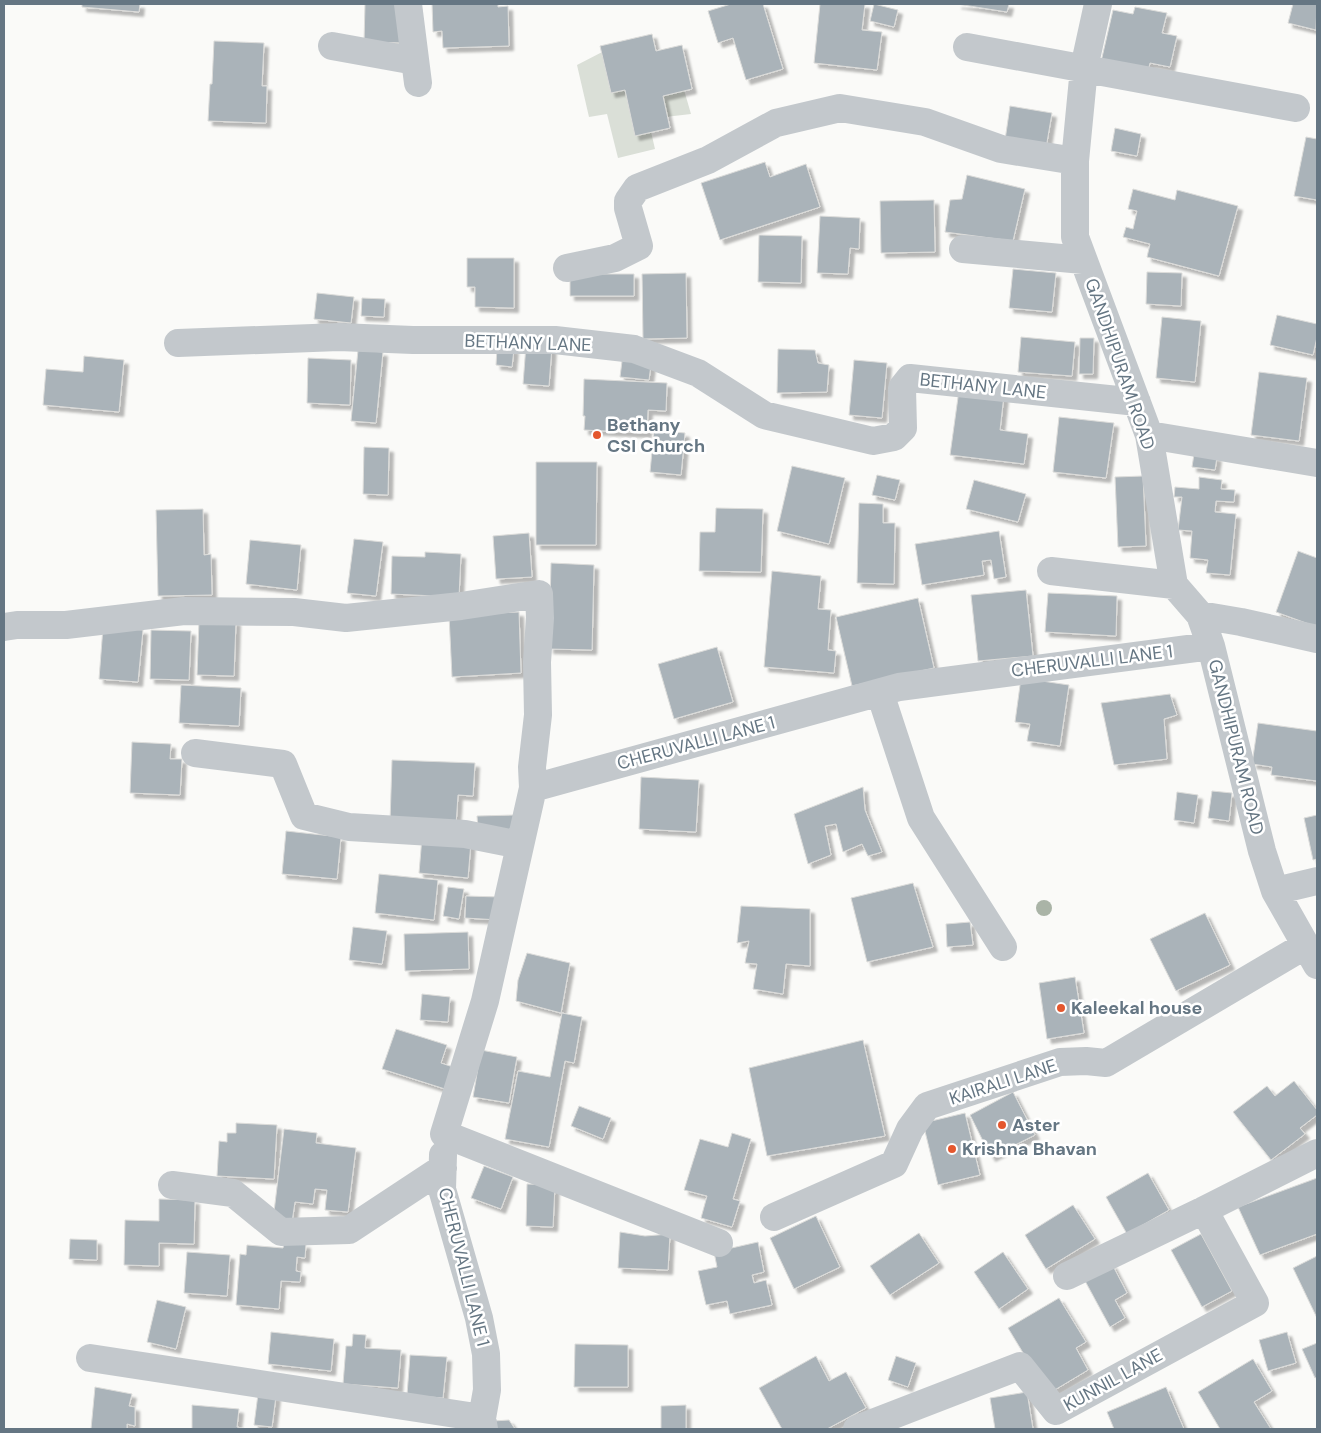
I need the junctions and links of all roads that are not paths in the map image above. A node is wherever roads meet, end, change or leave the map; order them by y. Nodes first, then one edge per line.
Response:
1 (408, 4) edge
2 (1098, 4) edge
3 (332, 46) dead end
4 (967, 47) dead end
5 (1084, 68) junction
6 (1296, 108) dead end
7 (1076, 161) junction
8 (963, 249) dead end
9 (1084, 260) junction
10 (567, 268) dead end
11 (178, 343) dead end
12 (1136, 402) junction
13 (1149, 435) junction
14 (1317, 463) edge
15 (1050, 571) dead end
16 (1174, 585) junction
17 (1200, 615) junction
18 (4, 627) edge
19 (1317, 639) edge
20 (1211, 646) junction
21 (880, 693) junction
22 (195, 753) dead end
23 (533, 788) junction
24 (520, 845) junction
25 (1317, 881) edge
26 (1275, 891) junction
27 (1003, 947) dead end
28 (1311, 955) edge
29 (444, 1134) junction
30 (1317, 1153) edge
31 (443, 1168) junction
32 (172, 1185) dead end
33 (1204, 1210) junction
34 (774, 1217) dead end
35 (719, 1243) dead end
36 (1066, 1276) dead end
37 (90, 1358) dead end
38 (483, 1424) edge
39 (857, 1429) edge

1 - 3 street
2 - 5 street, GANDHIPURAM ROAD
4 - 5 street
5 - 6 street
5 - 7 street, GANDHIPURAM ROAD
7 - 9 street, GANDHIPURAM ROAD
7 - 10 street
8 - 9 street
9 - 12 street, GANDHIPURAM ROAD
11 - 12 street, BETHANY LANE
12 - 13 street, GANDHIPURAM ROAD
13 - 14 street
13 - 16 street, GANDHIPURAM ROAD
15 - 16 street
16 - 17 street, GANDHIPURAM ROAD
17 - 19 street
17 - 20 street, GANDHIPURAM ROAD
18 - 23 street
20 - 21 street, CHERUVALLI LANE 1
20 - 26 street, GANDHIPURAM ROAD
21 - 23 street, CHERUVALLI LANE 1
21 - 27 street
22 - 24 street
23 - 24 street, CHERUVALLI LANE 1
24 - 29 street, CHERUVALLI LANE 1
25 - 26 street
26 - 28 street, GANDHIPURAM ROAD
28 - 34 street, KAIRALI LANE
29 - 31 street, CHERUVALLI LANE 1
29 - 35 street
30 - 33 street
31 - 32 street
31 - 38 street, CHERUVALLI LANE 1
33 - 36 street
33 - 39 street, KUNNIL LANE
37 - 38 street

